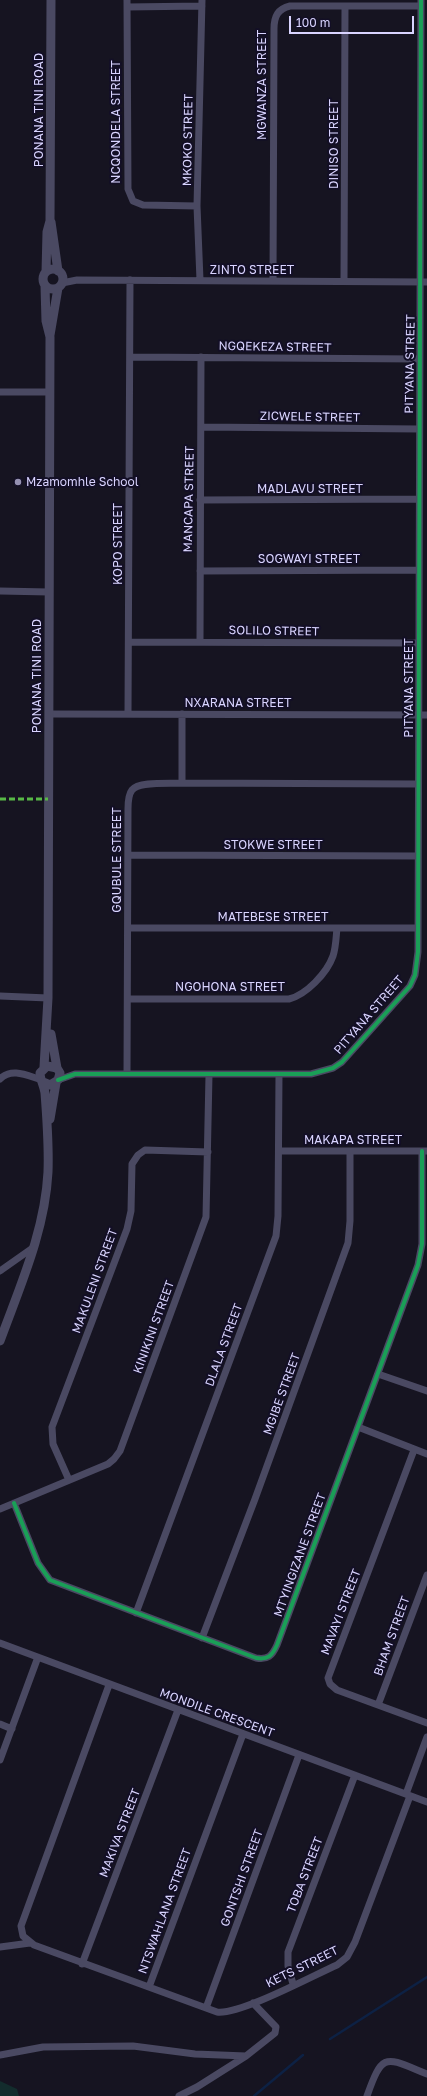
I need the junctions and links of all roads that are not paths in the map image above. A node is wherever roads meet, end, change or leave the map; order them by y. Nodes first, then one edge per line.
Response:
1 (51, 0) edge
2 (127, 3) edge
3 (202, 3) edge
4 (421, 3) edge
5 (345, 7) junction
6 (424, 22) edge
7 (197, 206) junction
8 (50, 221) junction
9 (46, 272) junction
10 (60, 279) junction
11 (130, 280) junction
12 (200, 280) junction
13 (273, 281) junction
14 (344, 281) junction
15 (424, 282) edge
16 (45, 286) junction
17 (50, 337) junction
18 (131, 356) junction
19 (201, 357) junction
20 (419, 359) junction
21 (0, 392) edge
22 (50, 392) junction
23 (201, 427) junction
24 (419, 429) junction
25 (419, 499) junction
26 (200, 500) junction
27 (419, 570) junction
28 (200, 571) junction
29 (0, 592) edge
30 (49, 592) junction
31 (200, 641) junction
32 (129, 642) junction
33 (419, 643) junction
34 (128, 713) junction
35 (49, 714) junction
36 (182, 714) junction
37 (419, 715) junction
38 (427, 715) edge
39 (182, 783) junction
40 (418, 784) junction
41 (128, 855) junction
42 (418, 856) junction
43 (128, 928) junction
44 (337, 928) junction
45 (418, 928) junction
46 (0, 996) edge
47 (48, 998) junction
48 (128, 999) junction
49 (48, 1015) junction
50 (43, 1068) junction
51 (57, 1068) junction
52 (27, 1074) junction
53 (75, 1074) junction
54 (127, 1074) junction
55 (279, 1074) junction
56 (209, 1075) junction
57 (0, 1079) edge
58 (42, 1081) junction
59 (57, 1082) junction
60 (48, 1129) junction
61 (279, 1151) junction
62 (350, 1151) junction
63 (424, 1151) edge
64 (208, 1152) junction
65 (34, 1247) junction
66 (0, 1271) edge
67 (0, 1341) edge
68 (378, 1374) junction
69 (427, 1391) edge
70 (358, 1427) junction
71 (414, 1450) junction
72 (427, 1454) edge
73 (69, 1480) junction
74 (14, 1503) junction
75 (0, 1509) edge
76 (427, 1575) edge
77 (136, 1613) junction
78 (202, 1638) junction
79 (0, 1643) edge
80 (38, 1657) junction
81 (109, 1685) junction
82 (378, 1705) junction
83 (178, 1710) junction
84 (427, 1723) edge
85 (0, 1724) edge
86 (12, 1729) junction
87 (243, 1734) junction
88 (427, 1738) edge
89 (299, 1755) junction
90 (0, 1760) edge
91 (355, 1775) junction
92 (408, 1795) junction
93 (427, 1802) edge
94 (30, 1942) junction
95 (0, 1947) edge
96 (82, 1964) junction
97 (294, 1984) junction
98 (148, 1988) junction
99 (252, 2003) junction
100 (206, 2008) junction
101 (0, 2054) edge
102 (246, 2056) junction
103 (427, 2074) edge
104 (179, 2096) edge
105 (367, 2096) edge

1 - 8 street, PONANA TINI ROAD
2 - 3 street
2 - 7 street, NCQONDELA STREET
3 - 7 street, MKOKO STREET
4 - 5 street, MGWANZA STREET
4 - 6 street, PITYANA STREET
5 - 13 street, MGWANZA STREET
5 - 14 street, DINISO STREET
6 - 15 street, PITYANA STREET
7 - 12 street, MKOKO STREET
8 - 9 street, PONANA TINI ROAD
8 - 10 street, PONANA TINI ROAD
9 - 10 street
9 - 16 street
10 - 11 street, ZINTO STREET
10 - 16 street
10 - 17 street, PONANA TINI ROAD
11 - 12 street, ZINTO STREET
11 - 18 street, KOPO STREET
12 - 13 street, ZINTO STREET
13 - 14 street, ZINTO STREET
14 - 15 street, ZINTO STREET
15 - 20 street, PITYANA STREET
16 - 17 street, PONANA TINI ROAD
17 - 22 street, PONANA TINI ROAD
18 - 19 street, NGQEKEZA STREET
18 - 32 street, KOPO STREET
19 - 20 street, NGQEKEZA STREET
19 - 23 street, MANCAPA STREET
20 - 24 street, PITYANA STREET
21 - 22 street
22 - 30 street, PONANA TINI ROAD
23 - 24 street, ZICWELE STREET
23 - 26 street, MANCAPA STREET
24 - 25 street, PITYANA STREET
25 - 26 street, MADLAVU STREET
25 - 27 street, PITYANA STREET
26 - 28 street, MANCAPA STREET
27 - 28 street, SOGWAYI STREET
27 - 33 street, PITYANA STREET
28 - 31 street, MANCAPA STREET
29 - 30 street
30 - 35 street, PONANA TINI ROAD
31 - 32 street, SOLILO STREET
31 - 33 street, SOLILO STREET
32 - 34 street, KOPO STREET
33 - 37 street, PITYANA STREET
34 - 35 street, NXARANA STREET
34 - 36 street, NXARANA STREET
35 - 47 street, PONANA TINI ROAD
36 - 37 street, NXARANA STREET
36 - 39 street
37 - 38 street, NXARANA STREET
37 - 40 street, PITYANA STREET
39 - 40 street, GQUBULE STREET
39 - 41 street, GQUBULE STREET
40 - 42 street, PITYANA STREET
41 - 42 street, STOKWE STREET
41 - 43 street, GQUBULE STREET
42 - 45 street, PITYANA STREET
43 - 44 street, MATEBESE STREET
43 - 48 street, GQUBULE STREET
44 - 45 street, MATEBESE STREET
44 - 48 street, NGOHONA STREET
45 - 55 street, PITYANA STREET
46 - 47 street
47 - 49 street, PONANA TINI ROAD
48 - 54 street, GQUBULE STREET
49 - 50 street, PONANA TINI ROAD
49 - 51 street, PONANA TINI ROAD
50 - 51 street
50 - 52 street
50 - 58 street
51 - 53 street, PITYANA STREET
51 - 59 street
52 - 57 street
52 - 58 street
53 - 54 street, PITYANA STREET
53 - 59 street, PITYANA STREET
54 - 56 street, PITYANA STREET
55 - 56 street, PITYANA STREET
55 - 61 street, DLALA STREET
56 - 64 street, KINIKINI STREET
58 - 59 street
58 - 60 street
59 - 60 street
60 - 65 street
61 - 62 street, MAKAPA STREET
61 - 77 street, DLALA STREET
62 - 63 street, MAKAPA STREET
62 - 78 street, MGIBE STREET
63 - 68 street, MTYINGIZANE STREET
64 - 73 street, KINIKINI STREET
64 - 73 street, MAKULENI STREET
65 - 66 street
65 - 67 street
68 - 69 street
68 - 70 street, MTYINGIZANE STREET
70 - 71 street
70 - 78 street, MTYINGIZANE STREET
71 - 72 street
71 - 82 street, MAVAYI STREET
73 - 74 street, KINIKINI STREET
74 - 75 street, KINIKINI STREET
74 - 77 street, MTYINGIZANE STREET
76 - 82 street, BHAM STREET
77 - 78 street, MTYINGIZANE STREET
79 - 80 street, MONDILE CRESCENT
80 - 81 street, MONDILE CRESCENT
80 - 86 street
81 - 83 street, MONDILE CRESCENT
81 - 94 street
82 - 84 street, MAVAYI STREET
83 - 87 street, MONDILE CRESCENT
83 - 96 street, MAKIVA STREET
85 - 86 street
86 - 90 street
87 - 89 street, MONDILE CRESCENT
87 - 98 street, NTSWAHLANA STREET
88 - 92 street, KETS STREET
89 - 91 street, MONDILE CRESCENT
89 - 100 street, GONTSHI STREET
91 - 92 street, MONDILE CRESCENT
91 - 97 street, TOBA STREET
92 - 93 street, MONDILE CRESCENT
92 - 97 street, KETS STREET
94 - 95 street
94 - 96 street, NTSWAHLANA STREET
96 - 98 street, NTSWAHLANA STREET
97 - 99 street, KETS STREET
98 - 100 street, KETS STREET
99 - 100 street, KETS STREET
99 - 102 street
101 - 102 street
102 - 104 street
103 - 105 street

